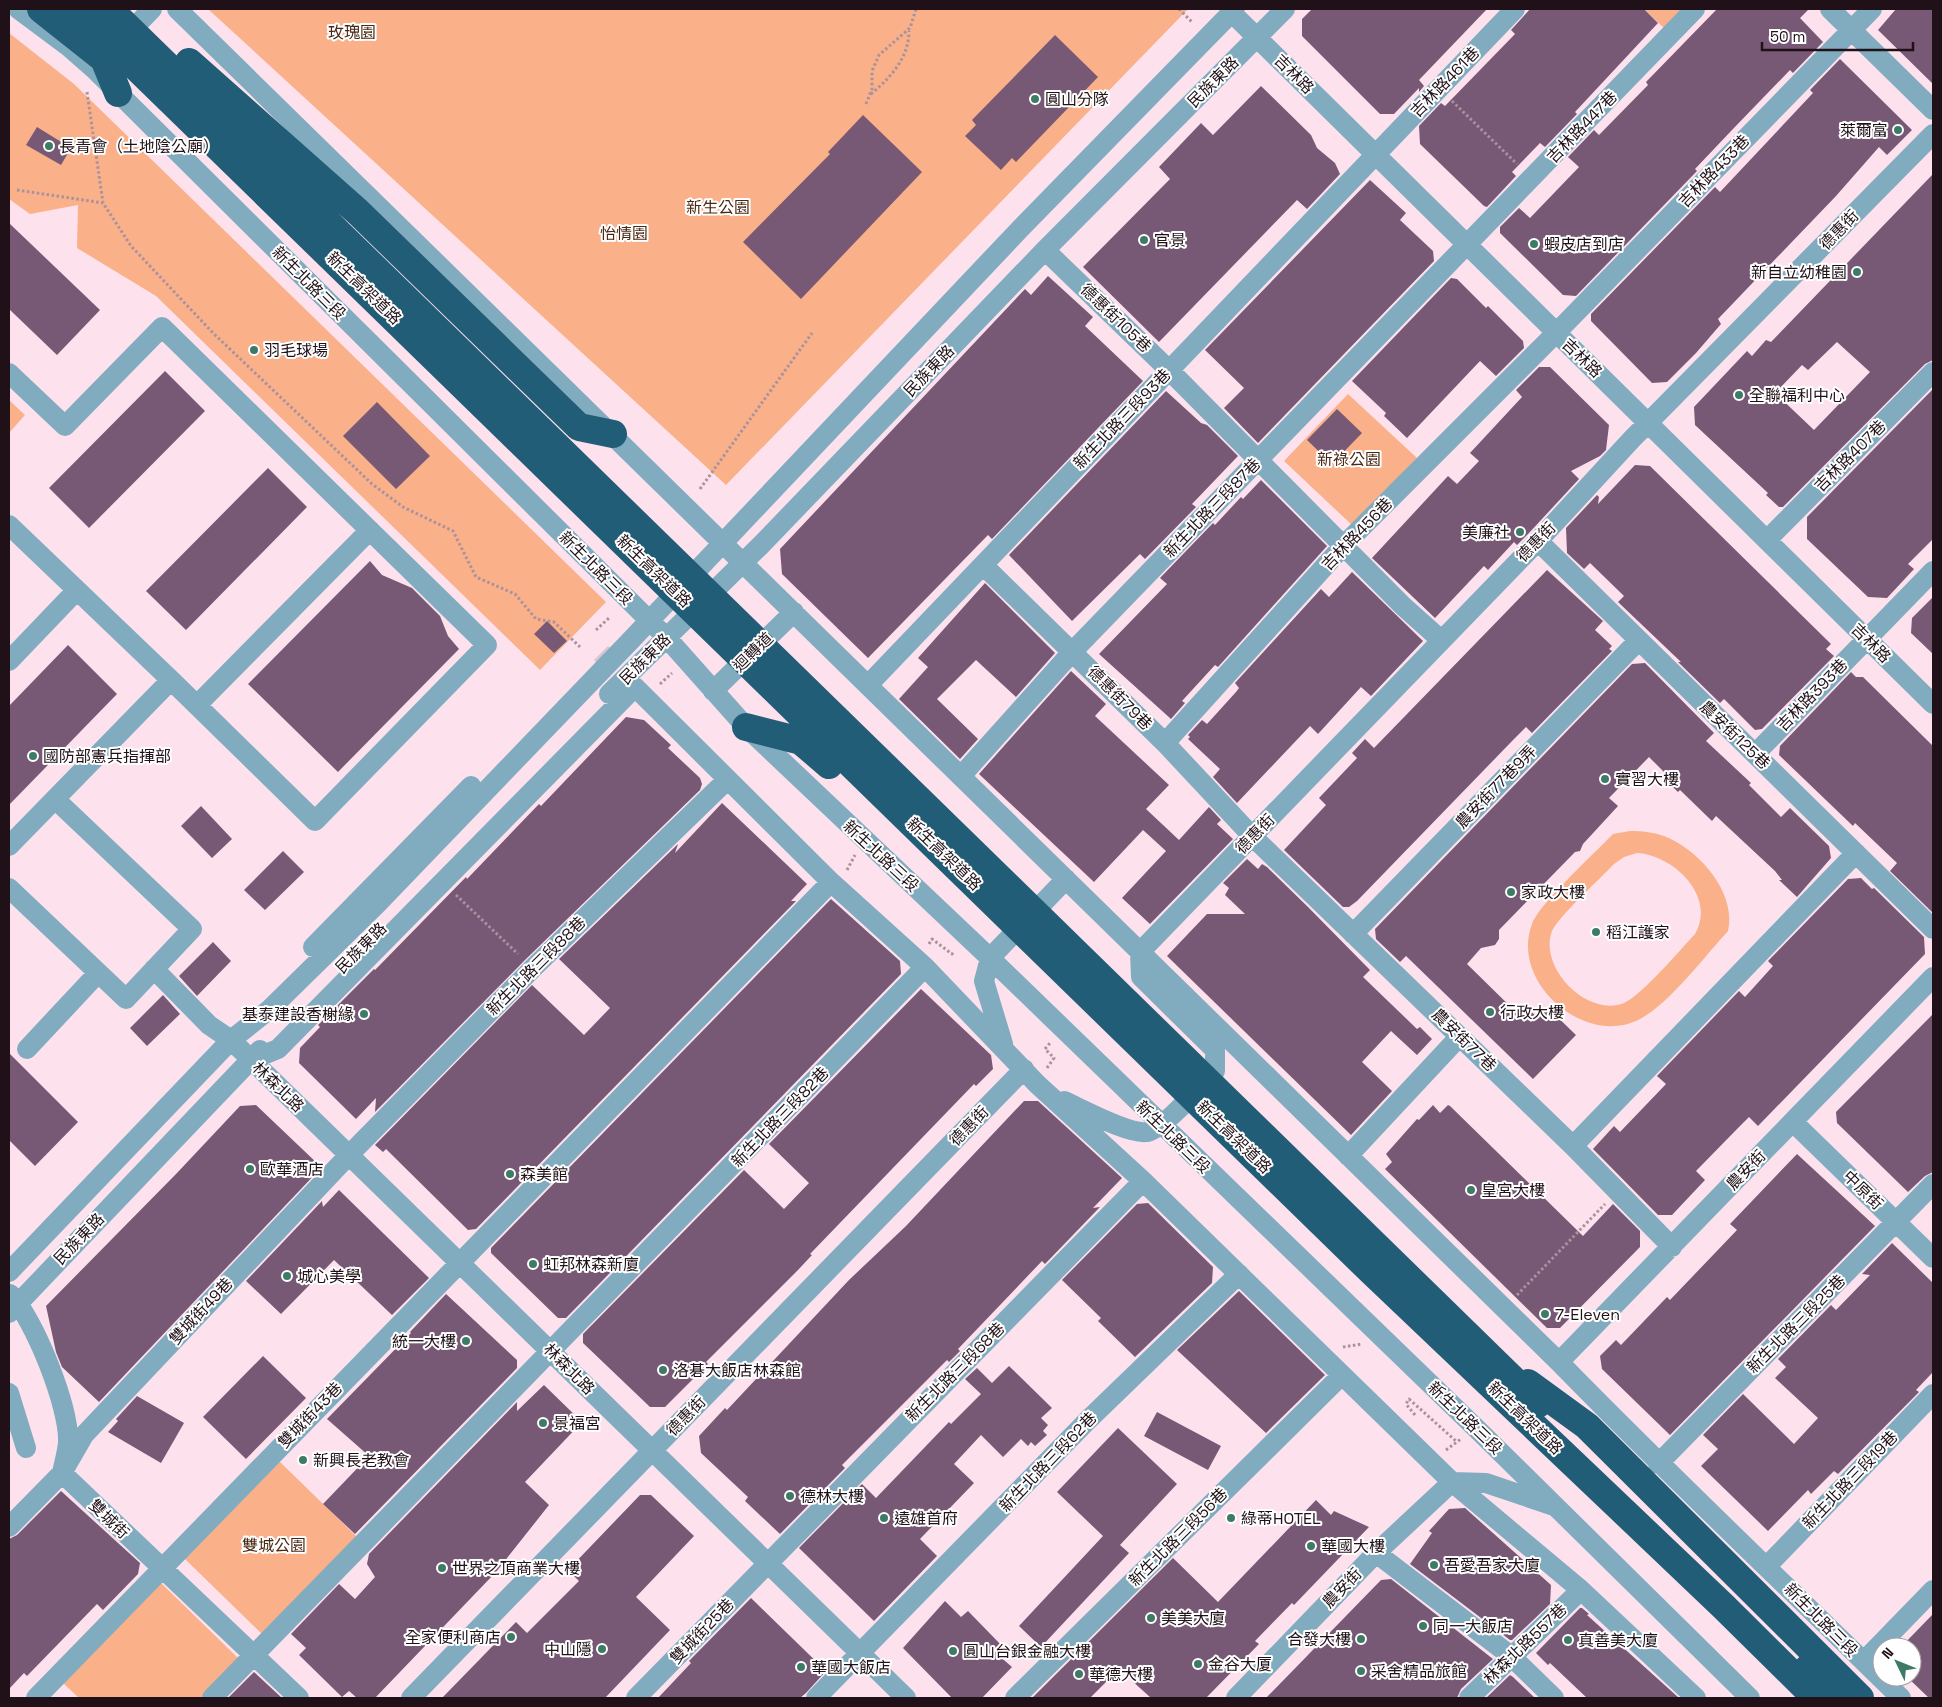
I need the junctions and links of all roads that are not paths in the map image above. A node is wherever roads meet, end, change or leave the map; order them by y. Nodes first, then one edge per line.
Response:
1 (18, 9) edge
2 (41, 9) edge
3 (72, 9) edge
4 (109, 9) edge
5 (128, 9) edge
6 (152, 9) edge
7 (178, 9) edge
8 (1284, 9) edge
9 (1515, 9) edge
10 (1696, 9) edge
11 (1830, 9) edge
12 (1872, 9) edge
13 (1233, 11) edge
14 (1851, 30) junction
15 (1257, 38) junction
16 (99, 64) junction
17 (118, 93) joint
18 (1933, 110) edge
19 (1933, 134) edge
20 (1376, 155) junction
21 (1467, 245) junction
22 (1046, 250) junction
23 (1556, 332) junction
24 (1169, 370) junction
25 (1933, 372) edge
26 (9, 373) edge
27 (1649, 424) junction
28 (612, 434) junction
29 (1257, 461) junction
30 (9, 525) edge
31 (370, 530) junction
32 (1767, 540) junction
33 (1538, 541) junction
34 (722, 542) junction
35 (1344, 545) junction
36 (743, 563) junction
37 (983, 565) junction
38 (1933, 571) edge
39 (77, 590) junction
40 (794, 612) junction
41 (649, 620) junction
42 (666, 637) junction
43 (1867, 638) junction
44 (1441, 640) junction
45 (1638, 640) junction
46 (1073, 651) junction
47 (601, 653) dead end
48 (9, 661) edge
49 (171, 680) junction
50 (868, 684) junction
51 (713, 691) junction
52 (1933, 704) edge
53 (197, 705) junction
54 (746, 727) junction
55 (1165, 743) junction
56 (1755, 754) junction
57 (961, 776) junction
58 (727, 780) junction
59 (54, 799) junction
60 (1252, 836) junction
61 (9, 846) edge
62 (1856, 853) junction
63 (1066, 879) junction
64 (831, 882) junction
65 (9, 888) edge
66 (1933, 929) edge
67 (1353, 934) junction
68 (1140, 952) junction
69 (990, 958) junction
70 (925, 968) junction
71 (154, 969) junction
72 (98, 973) junction
73 (1933, 978) edge
74 (1460, 1036) junction
75 (231, 1040) junction
76 (27, 1049) dead end
77 (1004, 1049) junction
78 (251, 1060) junction
79 (1036, 1082) junction
80 (1793, 1122) junction
81 (1161, 1125) junction
82 (1573, 1146) junction
83 (349, 1155) junction
84 (1348, 1156) junction
85 (1143, 1181) junction
86 (1933, 1184) edge
87 (1896, 1222) junction
88 (1672, 1247) junction
89 (1933, 1258) edge
90 (459, 1262) junction
91 (1370, 1270) junction
92 (9, 1272) edge
93 (1239, 1274) junction
94 (12, 1303) edge
95 (552, 1351) junction
96 (1487, 1352) junction
97 (1559, 1362) junction
98 (1342, 1375) junction
99 (9, 1394) edge
100 (1933, 1394) edge
101 (26, 1448) dead end
102 (652, 1451) junction
103 (1658, 1464) junction
104 (62, 1473) junction
105 (1452, 1482) junction
106 (1556, 1507) junction
107 (9, 1527) edge
108 (1376, 1553) junction
109 (767, 1563) junction
110 (1767, 1566) junction
111 (161, 1568) junction
112 (1581, 1590) junction
113 (1933, 1590) edge
114 (254, 1654) junction
115 (861, 1654) junction
116 (1511, 1656) junction
117 (1864, 1661) junction
118 (47, 1695) edge
119 (212, 1698) edge
120 (299, 1698) edge
121 (411, 1698) edge
122 (636, 1698) edge
123 (816, 1698) edge
124 (906, 1698) edge
125 (1015, 1698) edge
126 (1236, 1698) edge
127 (1469, 1698) edge
128 (1554, 1698) edge
129 (1696, 1698) edge
130 (1750, 1698) edge
131 (1816, 1698) edge
132 (1840, 1698) edge
133 (1860, 1698) edge
134 (1901, 1698) edge

1 - 16 street
2 - 16 highway
3 - 91 highway, 新生高架道路
4 - 96 highway, 新生高架道路
5 - 28 highway
6 - 16 street
7 - 28 street, 新生北路三段
8 - 15 street, 民族東路
9 - 20 street, 吉林路461巷
10 - 21 street, 吉林路447巷
11 - 14 street
12 - 14 street, 吉林路433巷
13 - 15 street, 吉林路
13 - 34 street, 民族東路
14 - 18 street
14 - 23 street, 吉林路433巷
15 - 20 street, 吉林路
15 - 22 street, 民族東路
16 - 17 highway
17 - 41 street, 新生北路三段
19 - 27 street, 德惠街
20 - 21 street, 吉林路
20 - 24 street, 新生北路三段93巷
21 - 23 street, 吉林路
21 - 29 street, 新生北路三段87巷
22 - 24 street, 德惠街105巷
22 - 36 street, 民族東路
23 - 27 street, 吉林路
23 - 35 street, 吉林路456巷
24 - 29 street, 德惠街105巷
24 - 37 street, 新生北路三段93巷
25 - 32 street, 吉林路407巷
26 - 31 street
27 - 32 street, 吉林路
27 - 33 street, 德惠街
28 - 34 street, 新生北路三段
29 - 35 street, 德惠街105巷
29 - 46 street, 新生北路三段87巷
30 - 39 street
31 - 53 street
31 - 53 street
32 - 43 street, 吉林路
33 - 44 street, 德惠街
33 - 45 street, 農安街125巷
34 - 36 street, 新生北路三段
34 - 41 street, 民族東路
35 - 44 street, 德惠街105巷
35 - 55 street, 吉林路456巷
36 - 40 street, 新生北路三段
36 - 42 street, 民族東路
37 - 46 street, 德惠街79巷
37 - 50 street, 新生北路三段93巷
38 - 43 street, 吉林路393巷
39 - 48 street
39 - 49 street
40 - 50 street, 新生北路三段
40 - 51 street, 迴轉道
41 - 42 street, 新生北路三段
41 - 75 street, 民族東路
42 - 51 street, 新生北路三段
42 - 78 street, 民族東路
43 - 52 street, 吉林路
43 - 56 street, 吉林路393巷
44 - 60 street, 德惠街
45 - 56 street, 農安街125巷
45 - 67 street, 農安街77巷9弄
46 - 55 street, 德惠街79巷
46 - 57 street, 新生北路三段87巷
47 - 75 street
49 - 53 street
49 - 59 street
50 - 57 street, 新生北路三段
51 - 54 street, 新生北路三段
54 - 69 street, 新生北路三段
54 - 91 highway
55 - 60 street, 德惠街79巷
56 - 62 street, 農安街125巷
57 - 63 street, 新生北路三段
58 - 64 street
58 - 78 street
58 - 83 street, 新生北路三段88巷
59 - 61 street
59 - 71 street
60 - 67 street, 農安街77巷
60 - 68 street, 德惠街
62 - 66 street, 農安街125巷
62 - 82 street
63 - 68 street, 新生北路三段
63 - 69 street
64 - 70 street
64 - 90 street, 雙城街43巷
65 - 72 street
67 - 74 street, 農安街77巷
68 - 81 street
68 - 84 street, 新生北路三段
69 - 77 street
69 - 81 street, 新生北路三段
70 - 77 street
70 - 95 street, 新生北路三段82巷
71 - 72 street
71 - 75 street, 林森北路
72 - 76 street
73 - 80 street, 農安街
74 - 82 street, 農安街77巷
74 - 84 street
75 - 78 street, 林森北路
75 - 92 street, 民族東路
77 - 79 street
78 - 83 street, 林森北路
78 - 94 street, 民族東路
79 - 81 street
79 - 85 street
79 - 102 street, 德惠街
80 - 87 street, 中原街
80 - 88 street, 農安街
81 - 106 street, 新生北路三段
82 - 88 street, 農安街77巷
83 - 90 street, 林森北路
83 - 104 street, 雙城街49巷
84 - 97 street, 新生北路三段
85 - 93 street
85 - 109 street, 新生北路三段68巷
86 - 87 street, 新生北路三段25巷
87 - 89 street, 中原街
87 - 103 street, 新生北路三段25巷
88 - 97 street, 農安街
90 - 95 street, 林森北路
90 - 111 street, 雙城街43巷
91 - 131 highway, 新生高架道路
93 - 98 street
93 - 115 street, 新生北路三段62巷
94 - 104 street
95 - 102 street, 林森北路
95 - 114 street, 新生北路三段82巷
96 - 132 highway, 新生高架道路
96 - 133 highway
97 - 103 street, 新生北路三段
98 - 105 street
98 - 125 street, 新生北路三段56巷
99 - 101 street
100 - 110 street, 新生北路三段19巷
102 - 109 street, 林森北路
102 - 121 street, 德惠街
103 - 110 street, 新生北路三段
104 - 107 street, 雙城街49巷
104 - 111 street, 雙城街
105 - 106 street
105 - 108 street, 農安街
105 - 112 street
106 - 130 street, 新生北路三段
108 - 116 street
108 - 126 street, 農安街
109 - 115 street, 林森北路
109 - 122 street, 雙城街25巷
110 - 117 street, 新生北路三段
111 - 114 street, 雙城街
111 - 118 street, 雙城街43巷
112 - 116 street, 林森北路557巷
112 - 129 street
113 - 117 street
114 - 119 street, 新生北路三段82巷
114 - 120 street, 雙城街
115 - 123 street, 新生北路三段62巷
115 - 124 street, 林森北路
116 - 127 street, 林森北路557巷
116 - 128 street
117 - 134 street, 新生北路三段

